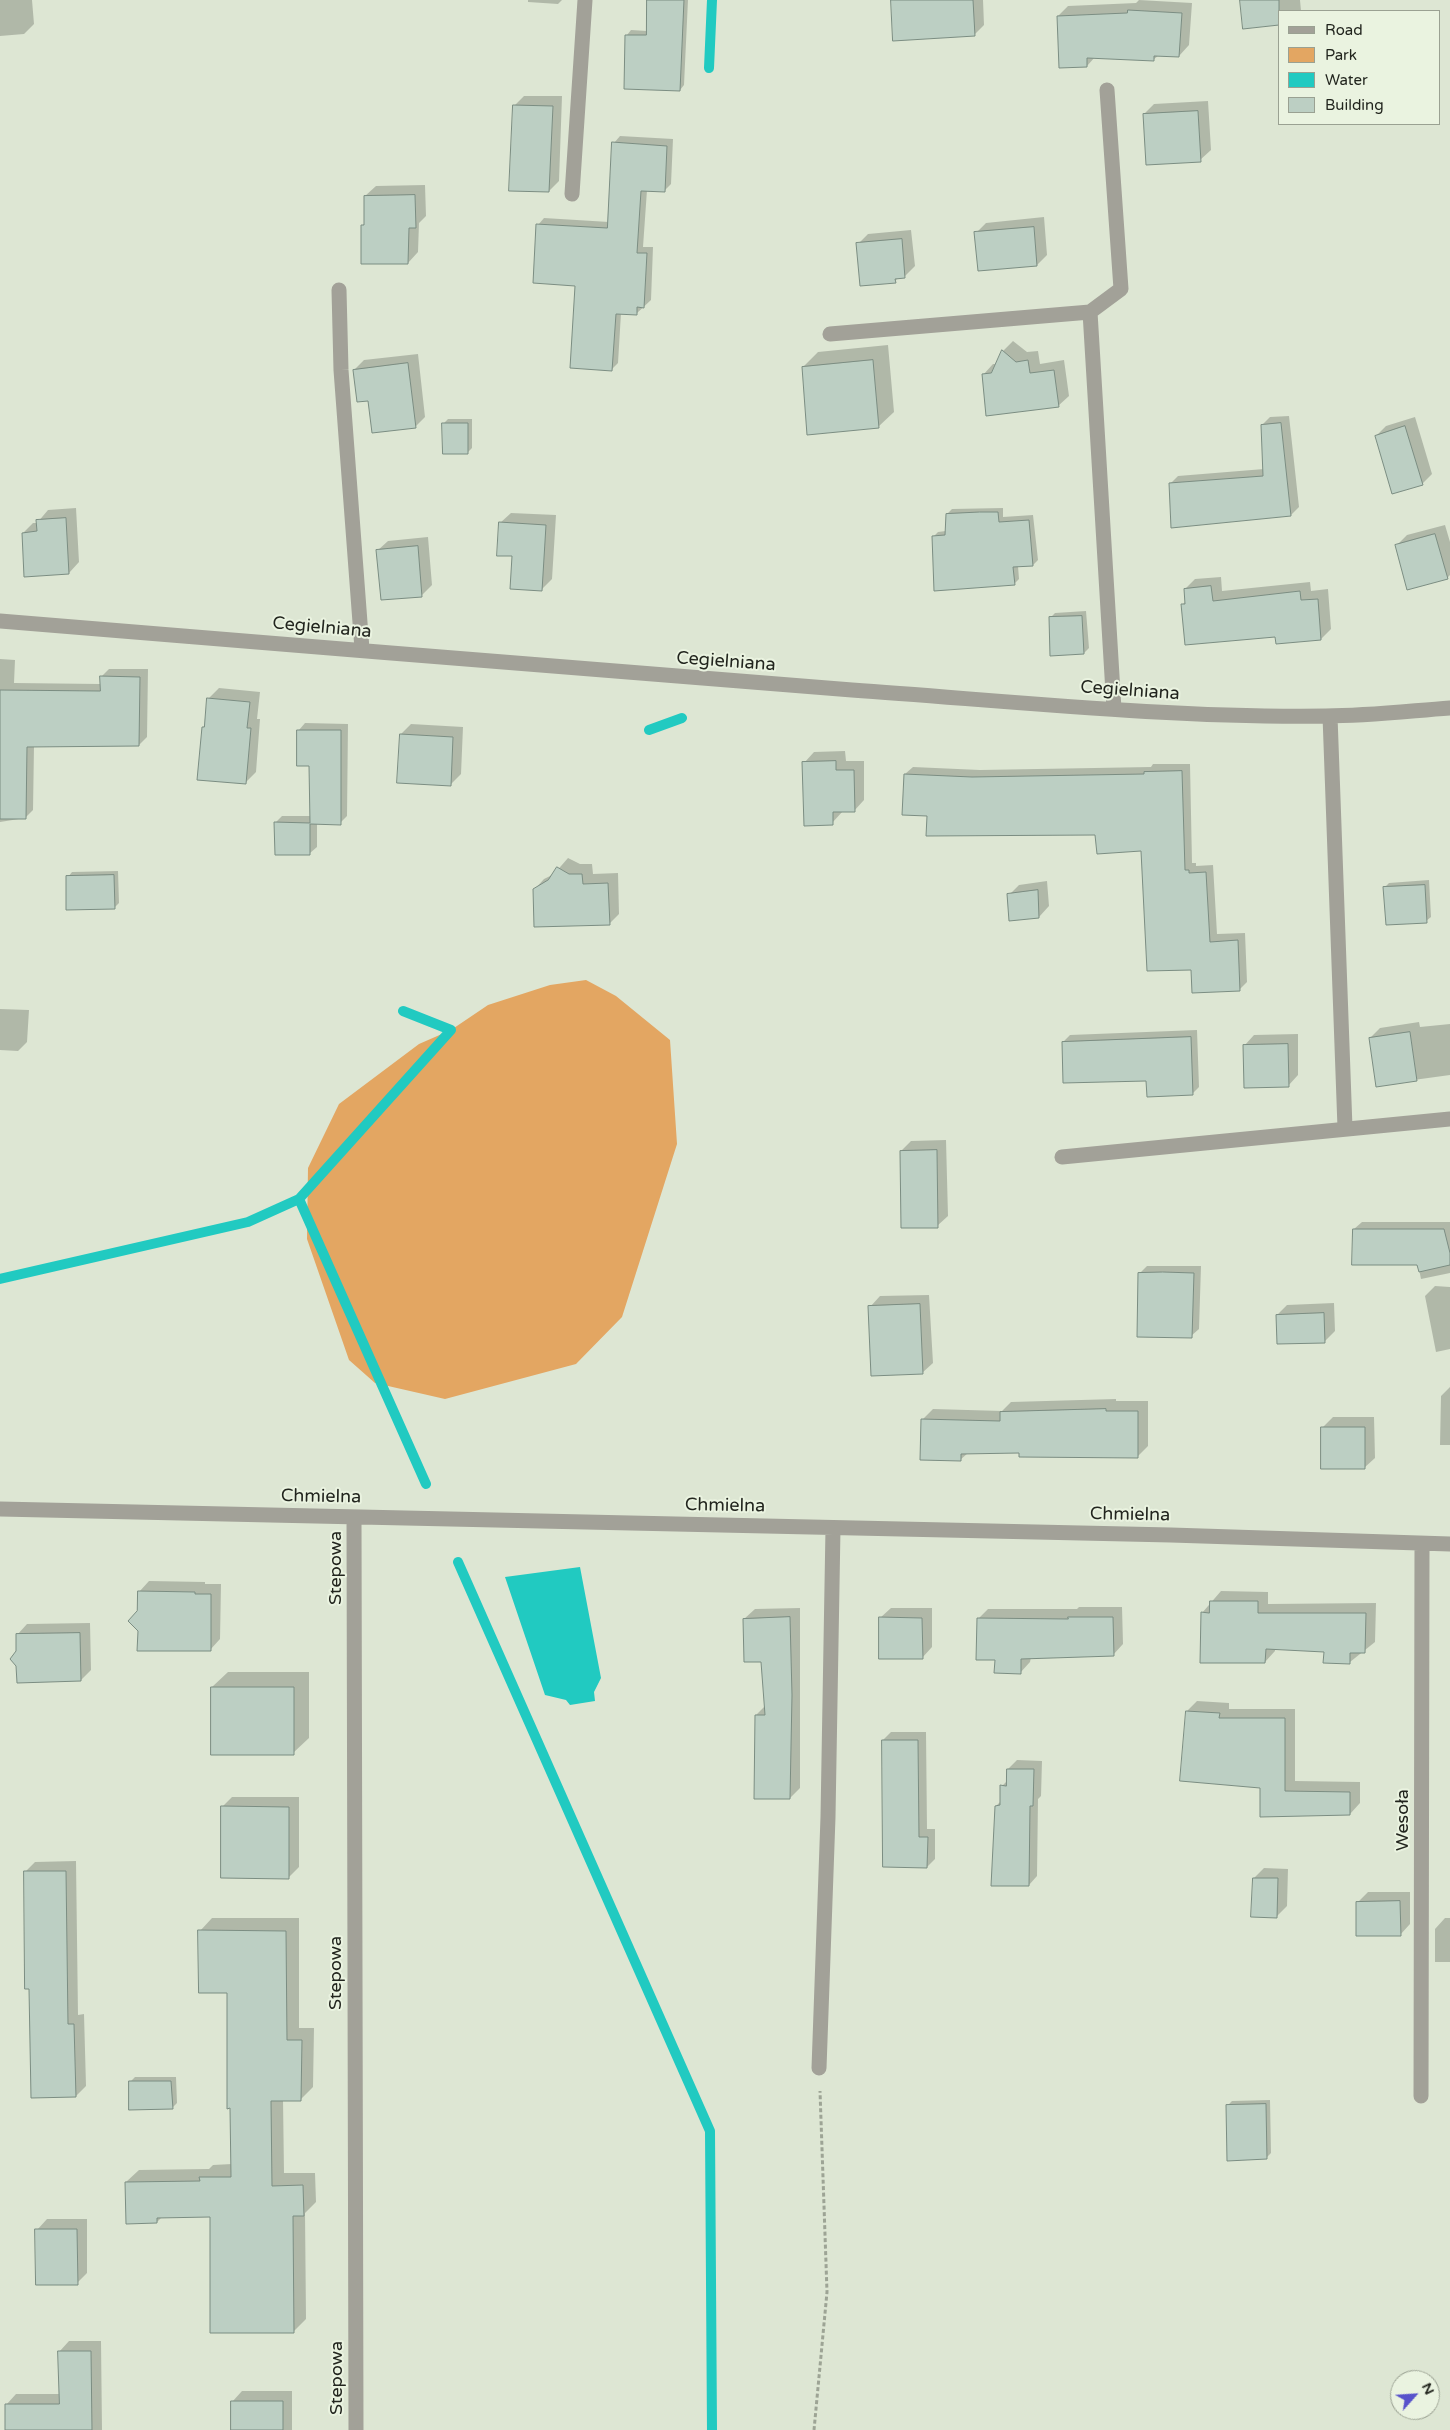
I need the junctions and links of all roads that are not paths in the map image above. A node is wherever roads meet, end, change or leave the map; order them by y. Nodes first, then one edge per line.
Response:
1 (585, 0) edge
2 (1107, 90) dead end
3 (572, 194) dead end
4 (339, 290) dead end
5 (1090, 312) junction
6 (830, 334) dead end
7 (0, 621) edge
8 (362, 649) junction
9 (1450, 708) edge
10 (1114, 709) junction
11 (1330, 716) junction
12 (1450, 1119) edge
13 (1345, 1128) junction
14 (1062, 1157) dead end
15 (0, 1509) edge
16 (354, 1517) junction
17 (833, 1528) junction
18 (1422, 1544) junction
19 (1450, 1544) edge
20 (820, 2068) road end
21 (1421, 2096) dead end
22 (356, 2430) edge

1 - 3 street
2 - 5 street
4 - 8 street
5 - 6 street
5 - 10 street
7 - 8 street, Cegielniana
8 - 10 street, Cegielniana
9 - 11 street, Cegielniana
10 - 11 street, Cegielniana
11 - 13 street
12 - 13 street
13 - 14 street
15 - 16 street, Chmielna
16 - 17 street, Chmielna
16 - 22 street, Stepowa
17 - 18 street, Chmielna
17 - 20 street
18 - 19 street, Chmielna
18 - 21 street, Wesoła

